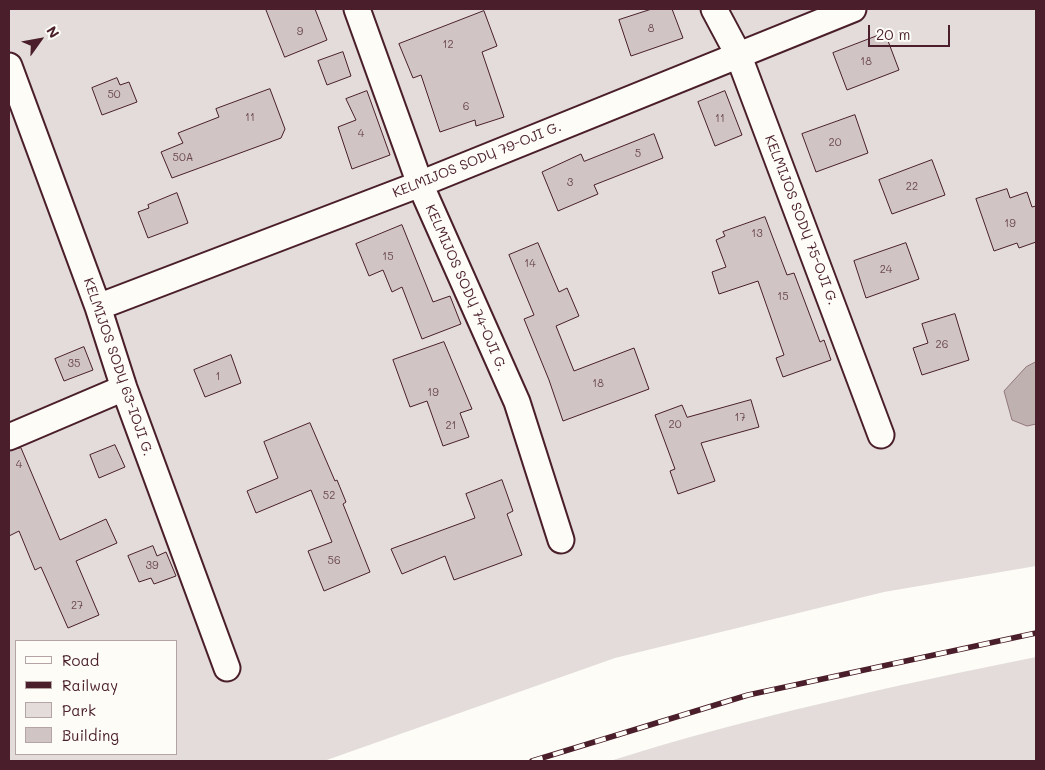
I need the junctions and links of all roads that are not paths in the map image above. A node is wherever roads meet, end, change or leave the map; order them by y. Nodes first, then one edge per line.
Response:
1 (357, 9) edge
2 (714, 9) edge
3 (853, 9) edge
4 (738, 54) junction
5 (9, 66) edge
6 (14, 99) edge
7 (420, 184) junction
8 (98, 307) junction
9 (124, 388) junction
10 (881, 435) dead end
11 (9, 437) edge
12 (561, 540) dead end
13 (227, 668) dead end

1 - 7 street, KELMIJOS SODŲ 74-OJI G.
2 - 4 street, KELMIJOS SODŲ 75-OJI G.
3 - 4 street, KELMIJOS SODŲ 79-OJI G.
4 - 7 street, KELMIJOS SODŲ 79-OJI G.
4 - 10 street, KELMIJOS SODŲ 75-OJI G.
5 - 6 street, KELMIJOS SODŲ 63-IOJI G.
6 - 8 street, KELMIJOS SODŲ 63-IOJI G.
7 - 8 street, KELMIJOS SODŲ 79-OJI G.
7 - 12 street, KELMIJOS SODŲ 74-OJI G.
8 - 9 street, KELMIJOS SODŲ 63-IOJI G.
9 - 11 street
9 - 13 street, KELMIJOS SODŲ 63-IOJI G.

